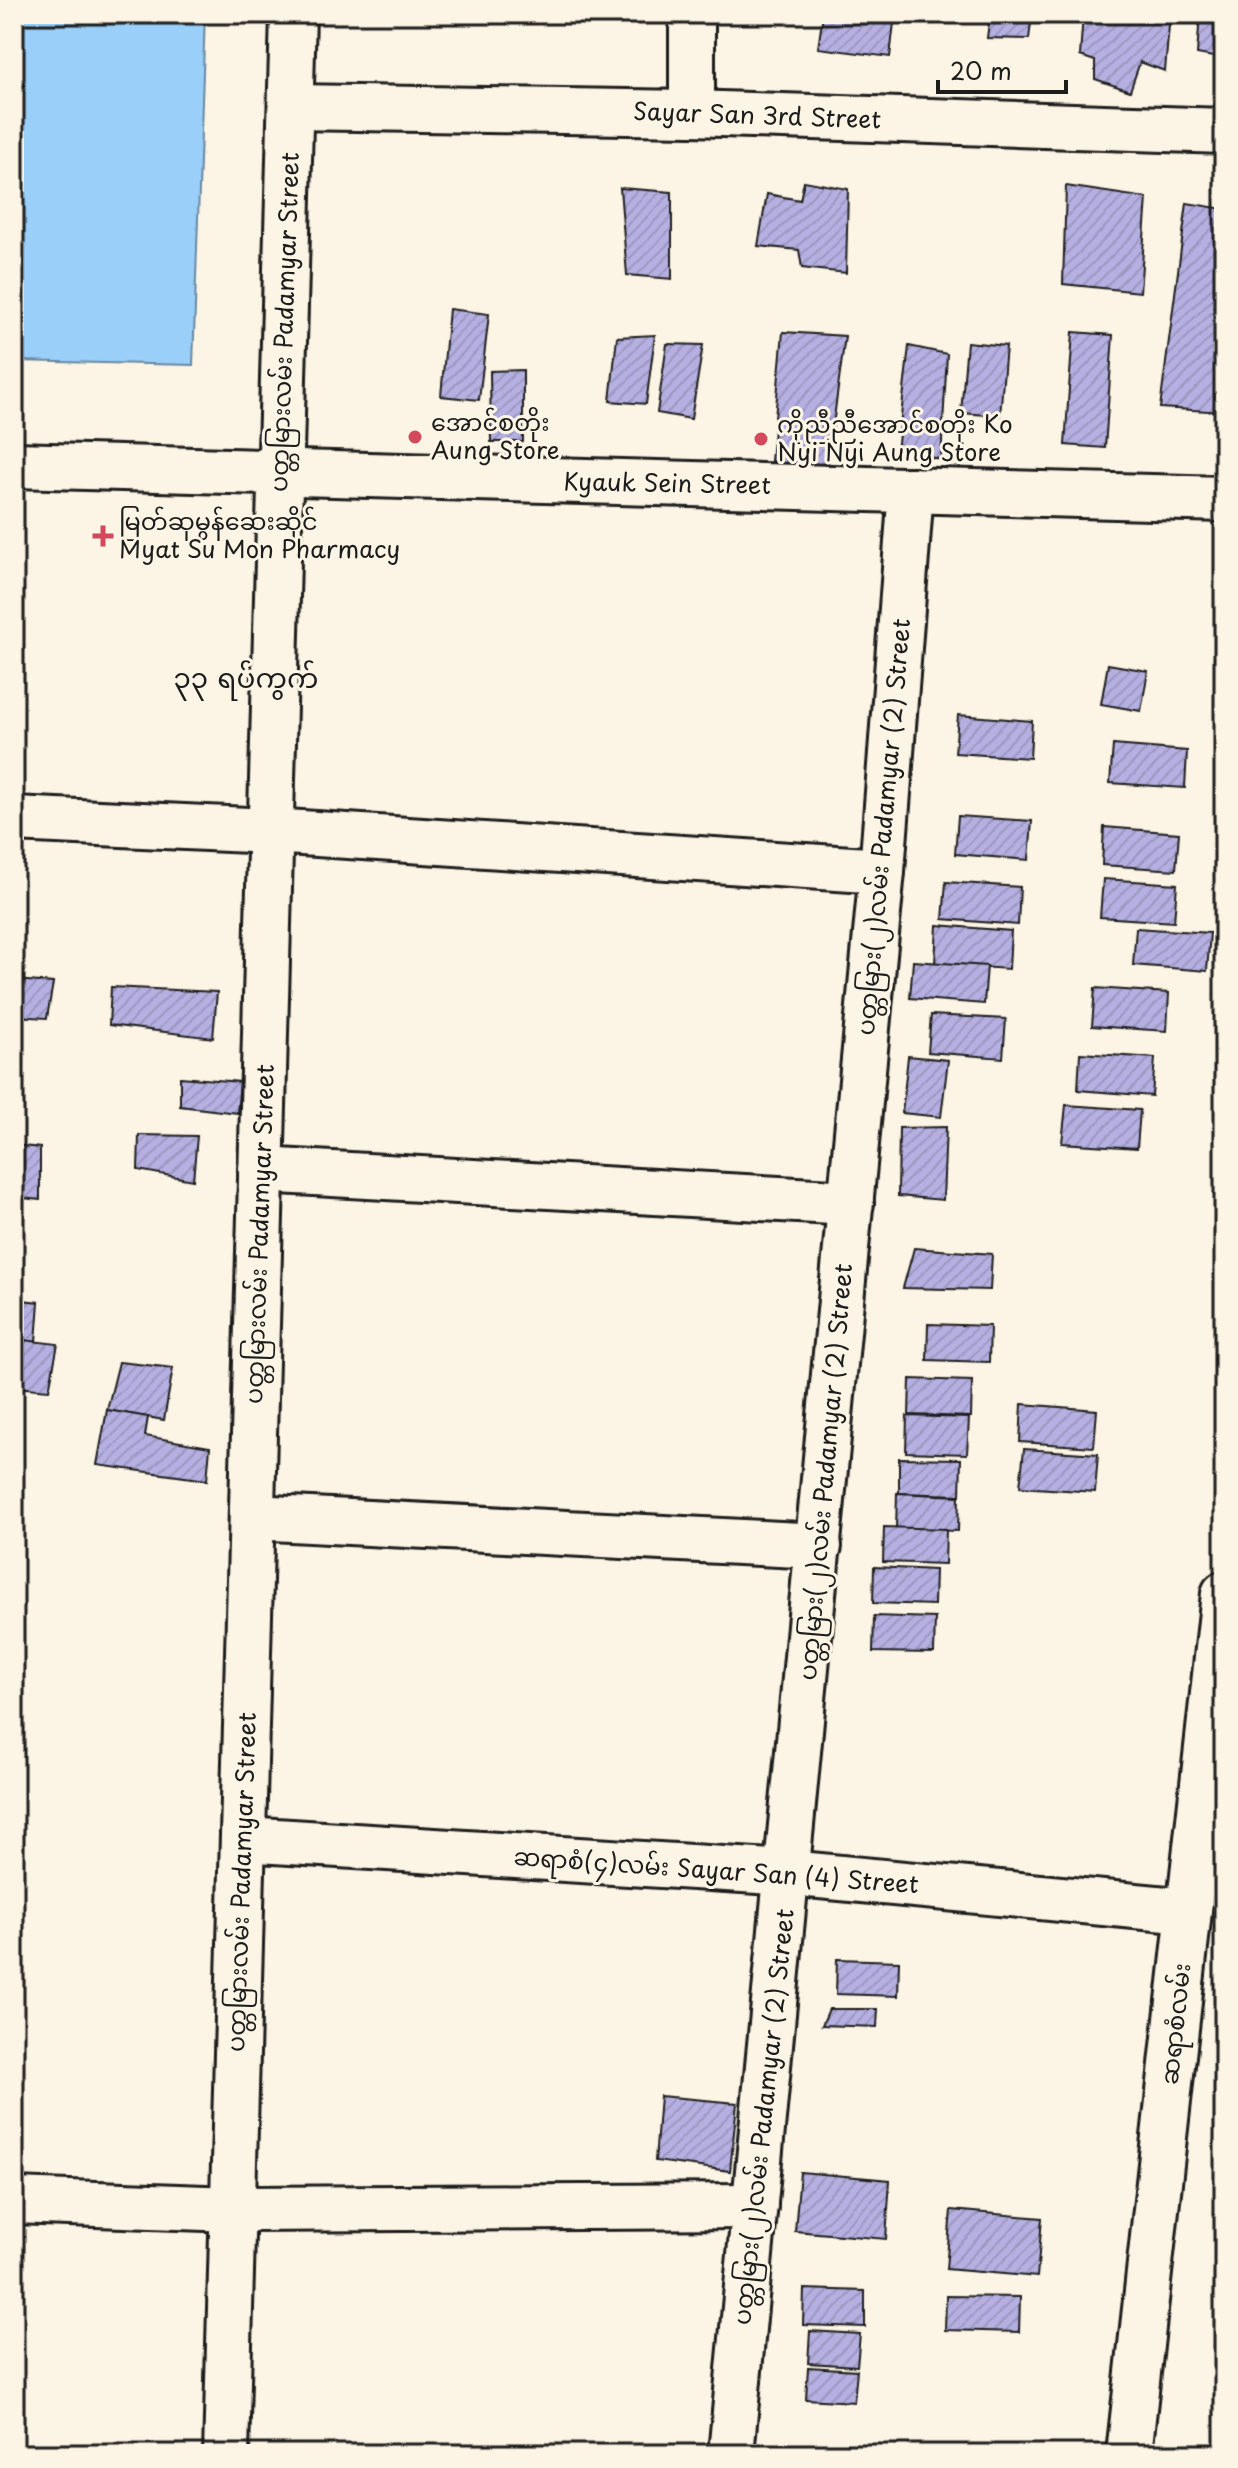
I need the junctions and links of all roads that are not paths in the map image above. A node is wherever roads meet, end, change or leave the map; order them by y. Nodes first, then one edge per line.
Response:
1 (293, 14) edge
2 (692, 14) edge
3 (291, 107) junction
4 (692, 113) junction
5 (1224, 131) edge
6 (14, 465) edge
7 (280, 474) junction
8 (911, 490) junction
9 (1224, 499) edge
10 (14, 819) edge
11 (271, 831) junction
12 (882, 871) junction
13 (261, 1170) junction
14 (851, 1203) junction
15 (252, 1517) junction
16 (819, 1546) junction
17 (1224, 1594) edge
18 (243, 1839) junction
19 (788, 1873) junction
20 (1188, 1911) junction
21 (14, 2201) edge
22 (755, 2206) junction
23 (233, 2209) junction
24 (226, 2454) edge
25 (731, 2454) edge
26 (1129, 2454) edge

1 - 3 street, ပတ္တမြားလမ်း Padamyar Street
2 - 4 street
3 - 4 street, Sayar San 3rd Street
3 - 7 street, ပတ္တမြားလမ်း Padamyar Street
4 - 5 street, Sayar San 3rd Street
6 - 7 street, Kyauk Sein Street
7 - 8 street, Kyauk Sein Street
7 - 11 street, ပတ္တမြားလမ်း Padamyar Street
8 - 9 street, Kyauk Sein Street
8 - 12 street, ပတ္တမြား(၂)လမ်း Padamyar (2) Street
10 - 11 street
11 - 12 street
11 - 13 street, ပတ္တမြားလမ်း Padamyar Street
12 - 14 street, ပတ္တမြား(၂)လမ်း Padamyar (2) Street
13 - 14 street
13 - 15 street, ပတ္တမြားလမ်း Padamyar Street
14 - 16 street, ပတ္တမြား(၂)လမ်း Padamyar (2) Street
15 - 16 street
15 - 18 street, ပတ္တမြားလမ်း Padamyar Street
16 - 19 street, ပတ္တမြား(၂)လမ်း Padamyar (2) Street
17 - 20 street, ဆရာစံလမ်း
18 - 19 street, ဆရာစံ(၄)လမ်း Sayar San (4) Street
18 - 23 street, ပတ္တမြားလမ်း Padamyar Street
19 - 20 street, ဆရာစံ(၄)လမ်း Sayar San (4) Street
19 - 22 street, ပတ္တမြား(၂)လမ်း Padamyar (2) Street
20 - 26 street, ဆရာစံလမ်း
21 - 23 street
22 - 23 street
22 - 25 street, ပတ္တမြား(၂)လမ်း Padamyar (2) Street
23 - 24 street, ပတ္တမြားလမ်း Padamyar Street

